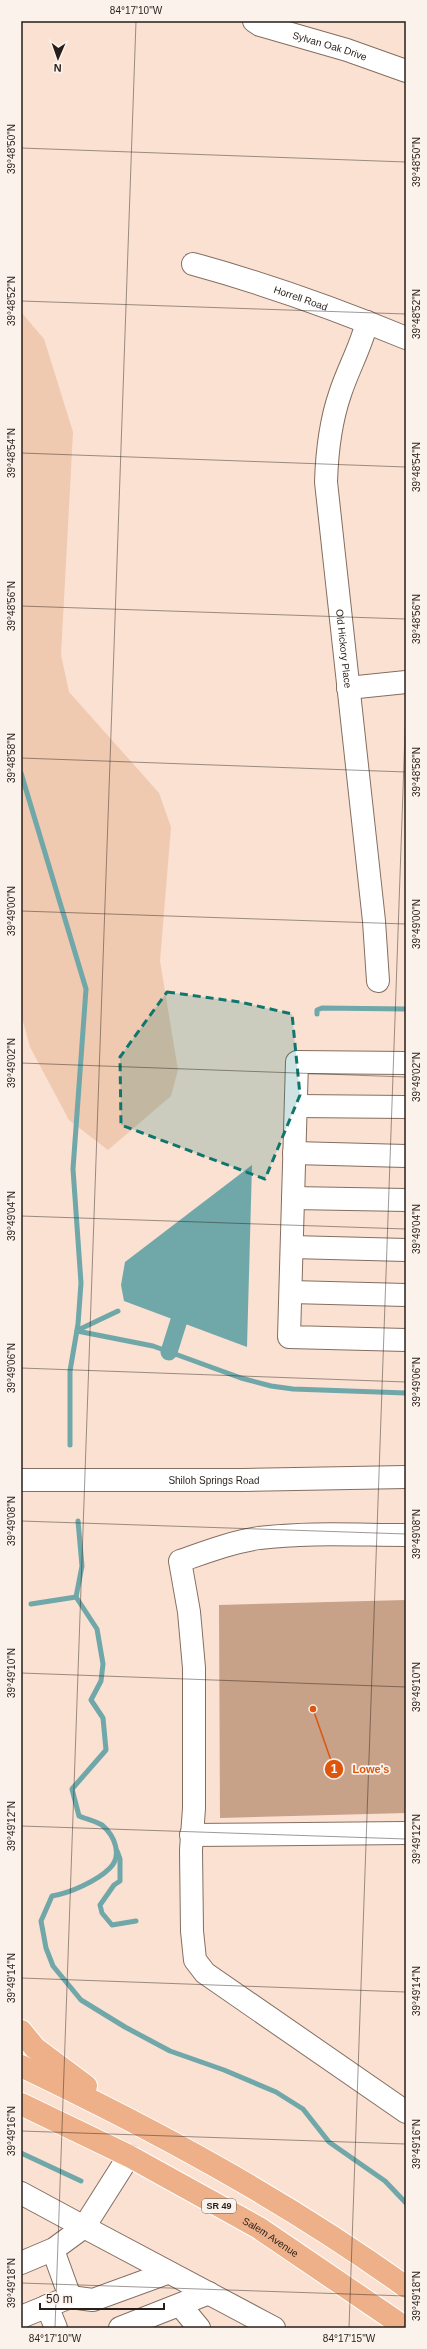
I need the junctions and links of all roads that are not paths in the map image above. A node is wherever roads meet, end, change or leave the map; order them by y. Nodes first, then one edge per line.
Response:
1 (254, 21) edge
2 (406, 71) edge
3 (193, 264) dead end
4 (367, 322) junction
5 (406, 338) edge
6 (406, 682) edge
7 (348, 688) junction
8 (378, 981) dead end
9 (406, 1063) edge
10 (296, 1106) junction
11 (406, 1107) edge
12 (294, 1153) junction
13 (406, 1156) edge
14 (293, 1198) junction
15 (406, 1200) edge
16 (292, 1247) junction
17 (406, 1250) edge
18 (291, 1292) junction
19 (406, 1295) edge
20 (406, 1340) edge
21 (406, 1477) edge
22 (25, 1480) edge
23 (406, 1535) edge
24 (406, 1833) edge
25 (191, 1835) junction
26 (21, 2031) edge
27 (21, 2066) edge
28 (21, 2104) edge
29 (406, 2112) edge
30 (158, 2134) junction
31 (129, 2156) junction
32 (21, 2193) edge
33 (84, 2227) junction
34 (53, 2250) junction
35 (21, 2263) edge
36 (167, 2273) junction
37 (346, 2287) junction
38 (406, 2287) edge
39 (208, 2294) junction
40 (70, 2297) junction
41 (180, 2304) junction
42 (47, 2306) junction
43 (21, 2317) edge
44 (406, 2317) edge
45 (56, 2328) edge
46 (120, 2328) edge
47 (199, 2328) edge
48 (274, 2328) edge
49 (406, 2328) edge

1 - 2 street, Sylvan Oak Drive
3 - 4 street, Horrell Road
4 - 5 street, Horrell Road
4 - 7 street, Old Hickory Place
6 - 7 street
7 - 8 street, Old Hickory Place
9 - 10 street
10 - 11 street
10 - 12 street
12 - 13 street
12 - 14 street
14 - 15 street
14 - 16 street
16 - 17 street
16 - 18 street
18 - 19 street
18 - 20 street
21 - 22 street, Shiloh Springs Road
23 - 25 street
24 - 25 street
25 - 29 street
26 - 30 highway
27 - 30 highway
28 - 31 highway, Salem Avenue / SR 49
30 - 38 highway
31 - 33 street
31 - 37 highway, Salem Avenue / SR 49
32 - 33 street
33 - 34 street
33 - 36 street
34 - 35 street
34 - 40 street
36 - 39 street
36 - 40 street
37 - 44 highway
37 - 49 highway, Salem Avenue / SR 49
39 - 41 street
39 - 48 street
40 - 42 street
41 - 46 street
41 - 47 street
42 - 43 street
42 - 45 street

